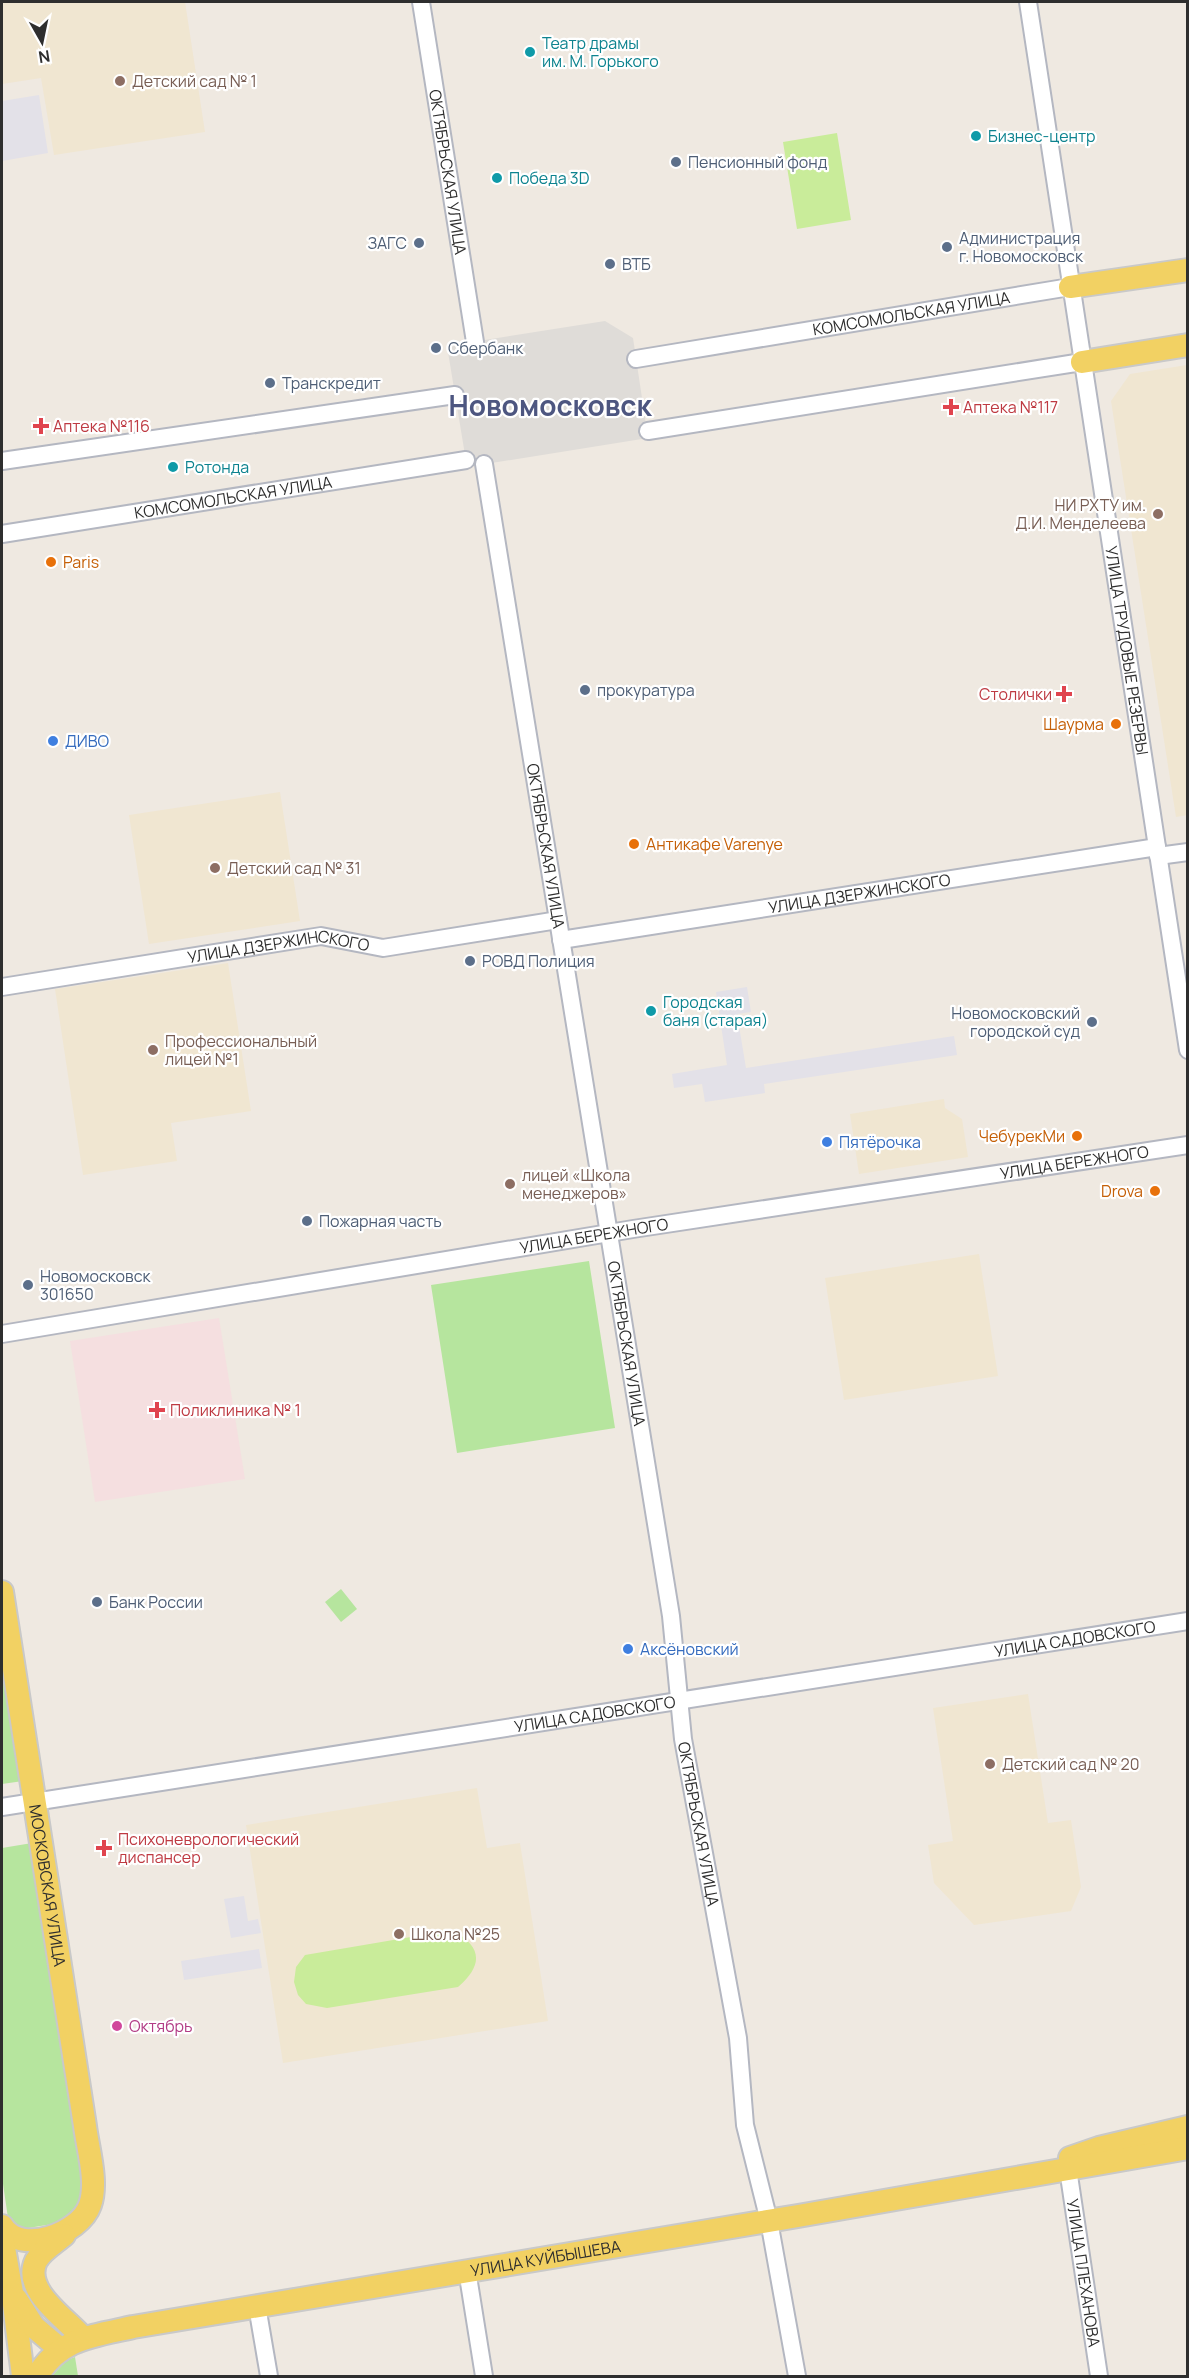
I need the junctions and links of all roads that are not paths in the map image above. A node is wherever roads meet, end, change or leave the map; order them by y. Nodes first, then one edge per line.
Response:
1 (421, 2) edge
2 (1028, 2) edge
3 (1188, 270) edge
4 (1070, 287) junction
5 (475, 342) dead end
6 (1188, 345) edge
7 (636, 359) dead end
8 (1082, 362) junction
9 (455, 395) dead end
10 (648, 431) dead end
11 (466, 460) dead end
12 (2, 461) edge
13 (484, 464) dead end
14 (2, 534) edge
15 (1158, 852) junction
16 (1188, 852) edge
17 (558, 920) junction
18 (561, 940) junction
19 (2, 987) edge
20 (1188, 1050) edge
21 (1188, 1145) edge
22 (609, 1234) junction
23 (2, 1334) edge
24 (2, 1592) edge
25 (1188, 1621) edge
26 (680, 1701) junction
27 (34, 1802) junction
28 (2, 1807) edge
29 (1188, 2127) edge
30 (1188, 2148) edge
31 (1068, 2169) junction
32 (997, 2182) junction
33 (769, 2221) junction
34 (2, 2226) edge
35 (68, 2231) junction
36 (2, 2237) edge
37 (467, 2270) junction
38 (11, 2288) junction
39 (257, 2306) junction
40 (83, 2338) junction
41 (60, 2349) junction
42 (23, 2376) edge
43 (37, 2376) edge
44 (269, 2376) edge
45 (484, 2376) edge
46 (797, 2376) edge
47 (1099, 2376) edge

1 - 5 street, ОКТЯБРЬСКАЯ УЛИЦА
2 - 4 street, УЛИЦА ТРУДОВЫЕ РЕЗЕРВЫ
3 - 4 main road, КОМСОМОЛЬСКАЯ УЛИЦА
4 - 7 street, КОМСОМОЛЬСКАЯ УЛИЦА
4 - 8 street, УЛИЦА ТРУДОВЫЕ РЕЗЕРВЫ
6 - 8 main road
8 - 10 street
8 - 15 street, УЛИЦА ТРУДОВЫЕ РЕЗЕРВЫ
9 - 12 street
11 - 14 street, КОМСОМОЛЬСКАЯ УЛИЦА
13 - 17 street, ОКТЯБРЬСКАЯ УЛИЦА
15 - 16 street, УЛИЦА ДЗЕРЖИНСКОГО
15 - 18 street, УЛИЦА ДЗЕРЖИНСКОГО
15 - 20 street, УЛИЦА ТРУДОВЫЕ РЕЗЕРВЫ
17 - 18 street, ОКТЯБРЬСКАЯ УЛИЦА
17 - 19 street, УЛИЦА ДЗЕРЖИНСКОГО
18 - 22 street, ОКТЯБРЬСКАЯ УЛИЦА
21 - 22 street, УЛИЦА БЕРЕЖНОГО
22 - 23 street, УЛИЦА БЕРЕЖНОГО
22 - 26 street, ОКТЯБРЬСКАЯ УЛИЦА
24 - 27 main road, МОСКОВСКАЯ УЛИЦА
25 - 26 street, УЛИЦА САДОВСКОГО
26 - 27 street, УЛИЦА САДОВСКОГО
26 - 33 street, ОКТЯБРЬСКАЯ УЛИЦА
27 - 28 street, УЛИЦА САДОВСКОГО
27 - 35 main road, МОСКОВСКАЯ УЛИЦА
29 - 32 main road
30 - 31 main road, УЛИЦА КУЙБЫШЕВА
31 - 32 main road, УЛИЦА КУЙБЫШЕВА
31 - 47 street, УЛИЦА ПЛЕХАНОВА
32 - 33 main road, УЛИЦА КУЙБЫШЕВА
33 - 37 main road, УЛИЦА КУЙБЫШЕВА
33 - 46 street, ОКТЯБРЬСКАЯ УЛИЦА
34 - 35 main road
35 - 40 main road, МОСКОВСКАЯ УЛИЦА
36 - 38 main road
37 - 39 main road, УЛИЦА КУЙБЫШЕВА
37 - 45 street
38 - 41 main road
38 - 42 main road
39 - 40 main road, УЛИЦА КУЙБЫШЕВА
39 - 44 street
40 - 41 main road, УЛИЦА КУЙБЫШЕВА
41 - 43 main road, УЛИЦА КУЙБЫШЕВА

